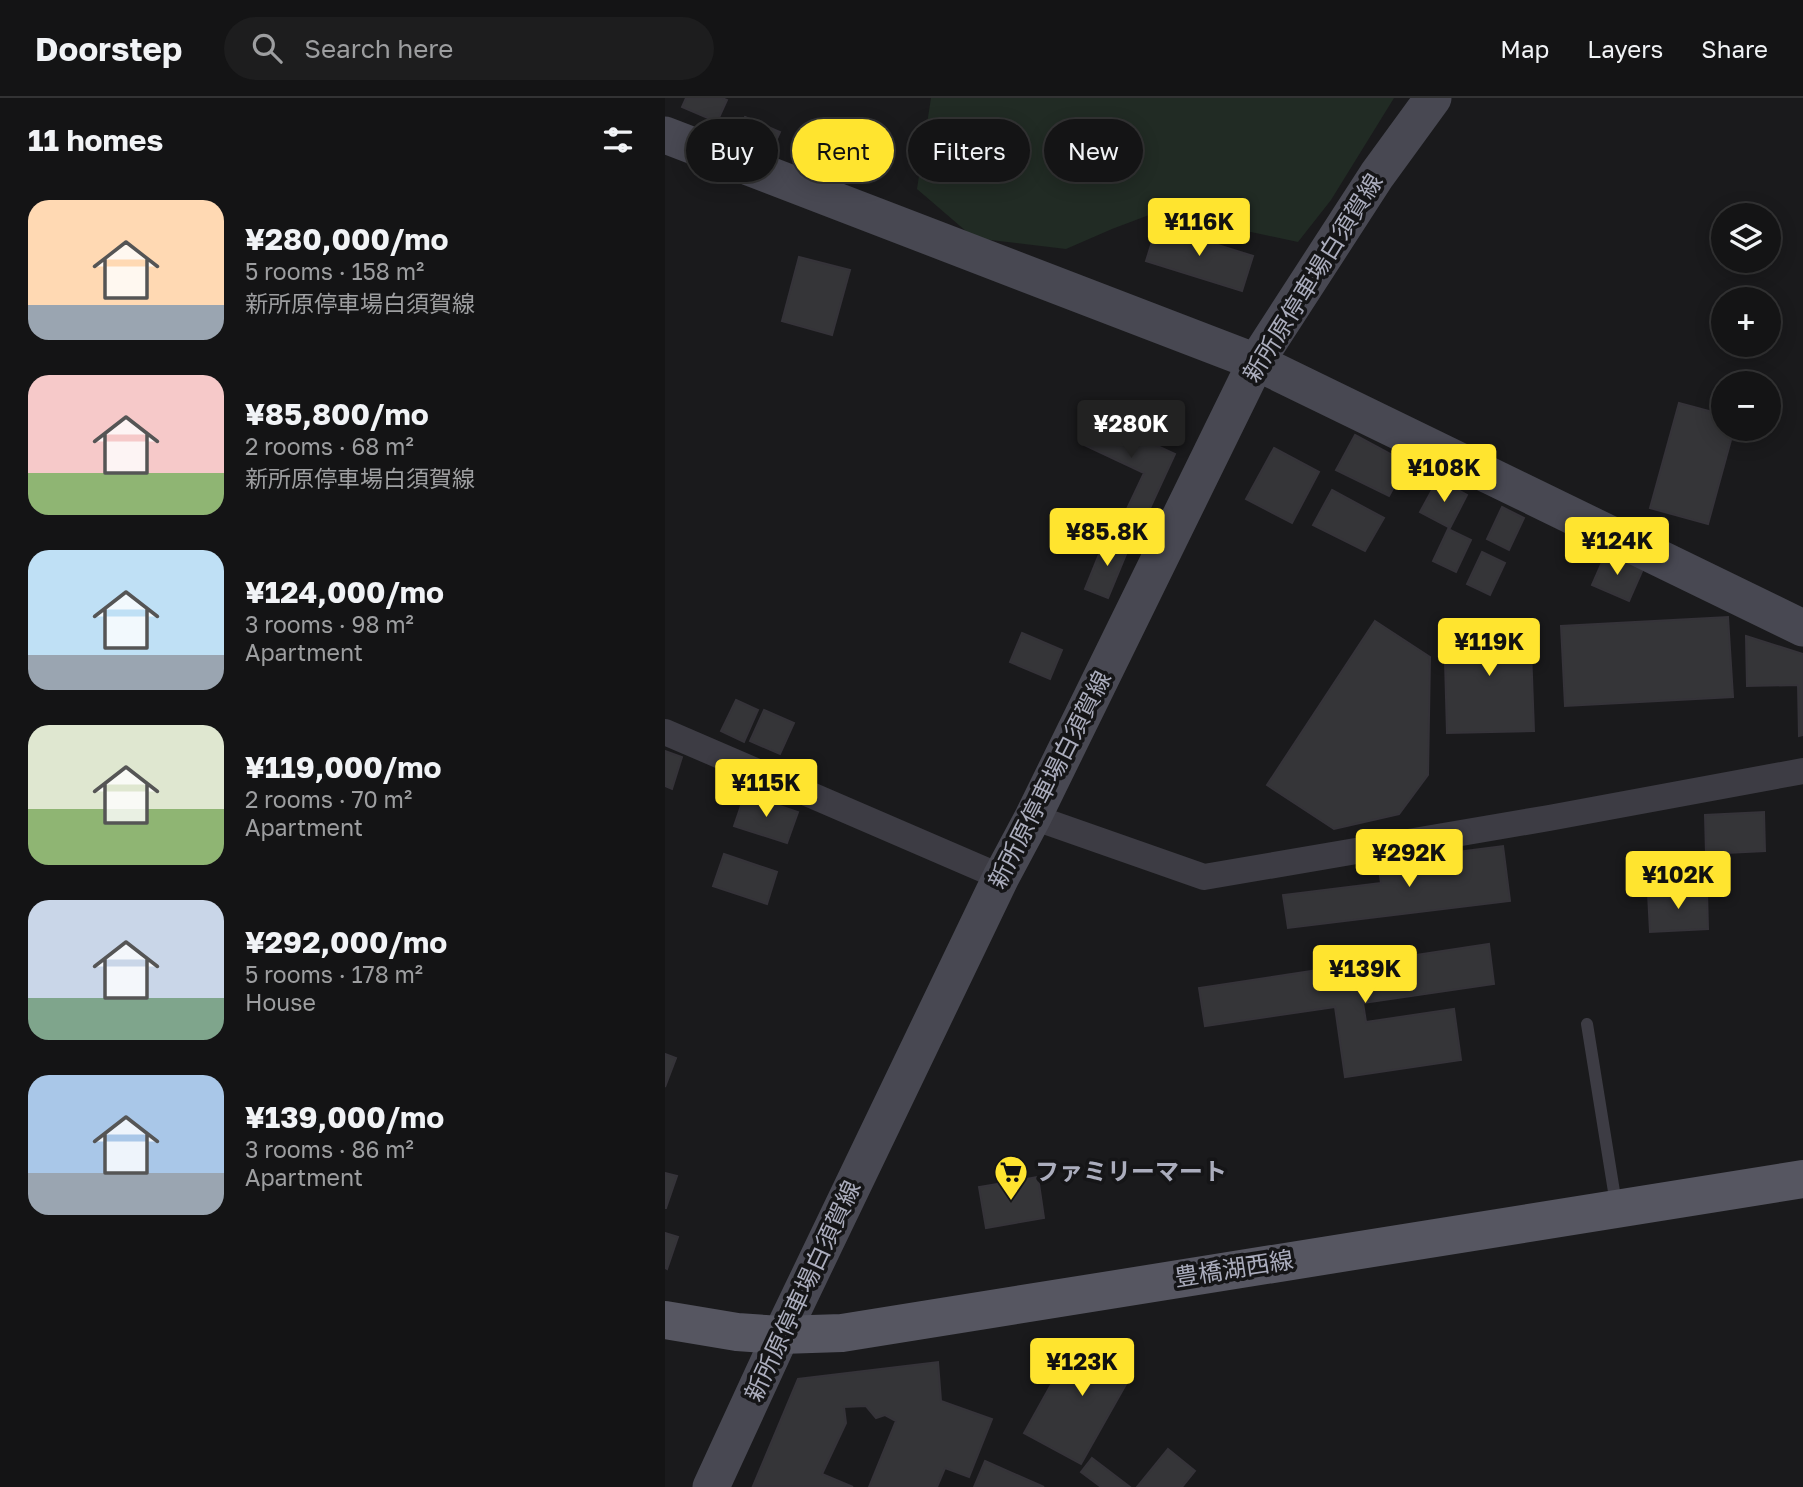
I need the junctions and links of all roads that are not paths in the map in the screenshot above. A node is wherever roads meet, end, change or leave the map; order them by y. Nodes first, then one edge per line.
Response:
1 (1433, 98) edge
2 (665, 135) edge
3 (1256, 362) junction
4 (1803, 628) edge
5 (665, 732) edge
6 (1803, 771) edge
7 (1033, 817) junction
8 (1001, 877) junction
9 (1587, 1024) dead end
10 (1803, 1179) edge
11 (1617, 1209) junction
12 (665, 1320) edge
13 (781, 1335) junction
14 (712, 1487) edge

1 - 3 main road, 新所原停車場白須賀線
2 - 3 main road
3 - 4 main road
3 - 7 main road, 新所原停車場白須賀線
5 - 8 street
6 - 7 street
7 - 8 main road, 新所原停車場白須賀線
8 - 13 main road, 新所原停車場白須賀線
9 - 11 lane
10 - 11 main road, 豊橋湖西線
11 - 13 main road, 豊橋湖西線
12 - 13 main road, 豊橋湖西線
13 - 14 main road, 新所原停車場白須賀線

